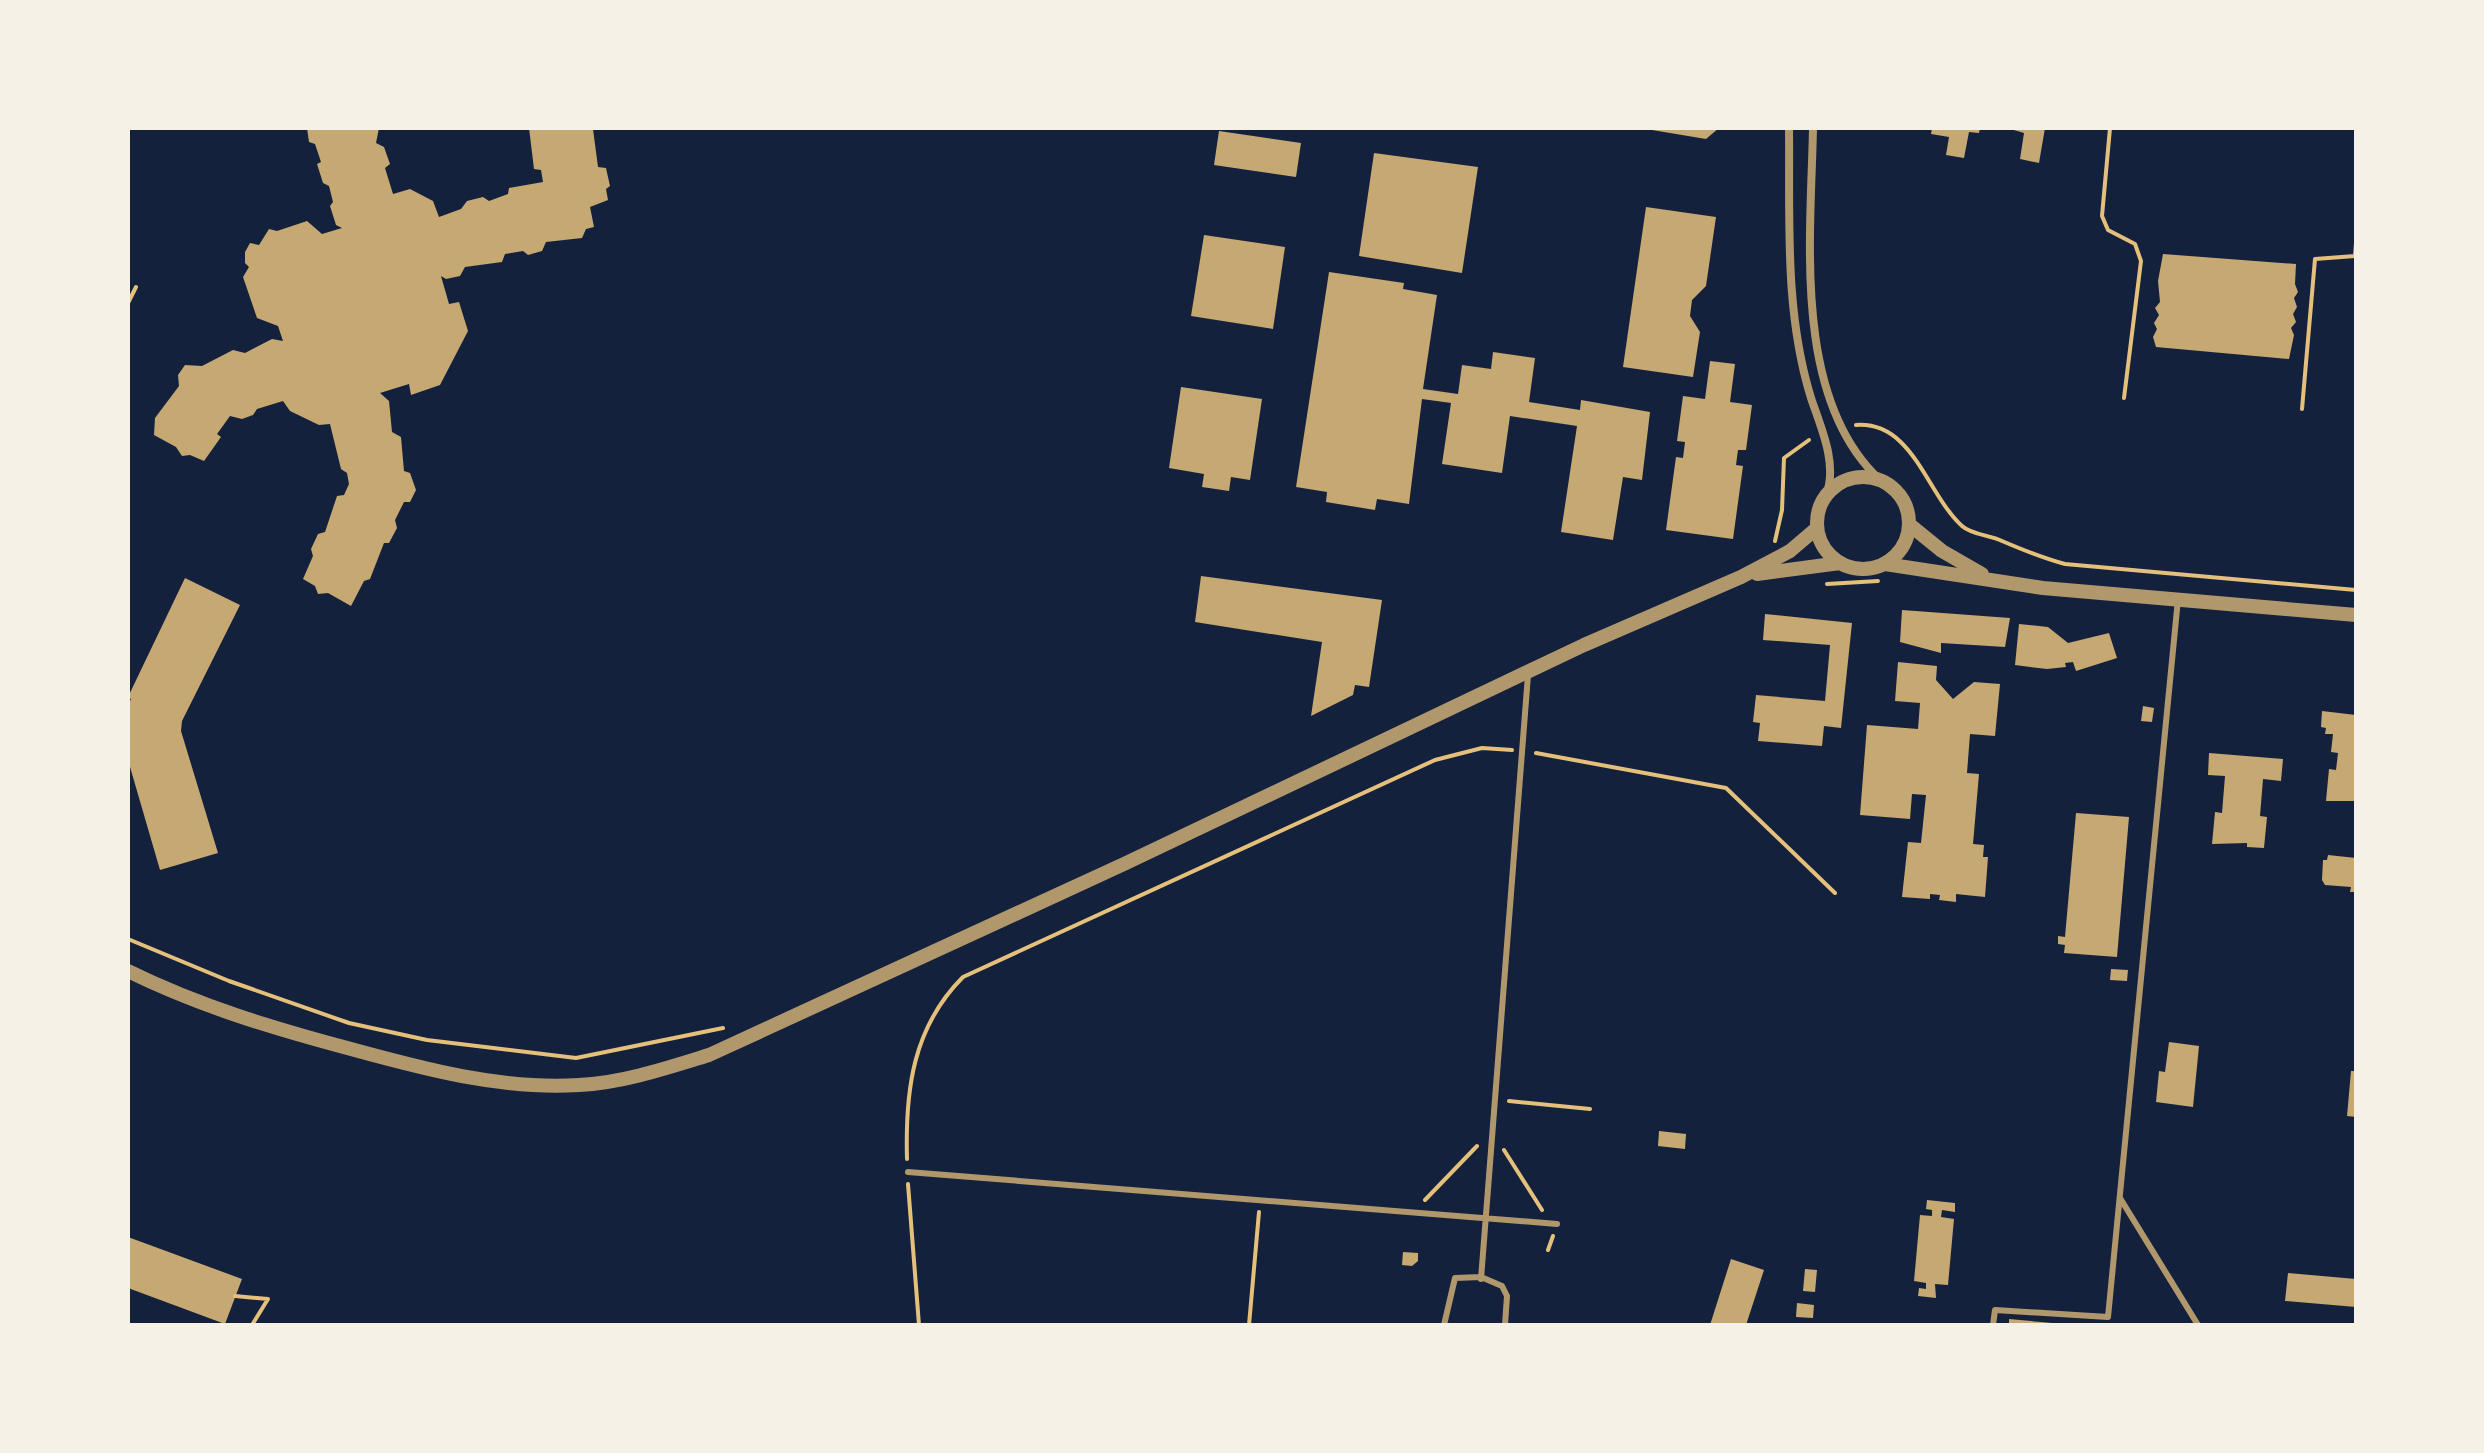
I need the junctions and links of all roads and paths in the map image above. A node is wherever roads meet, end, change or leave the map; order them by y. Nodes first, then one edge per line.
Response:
1 (1789, 128) edge
2 (1813, 128) edge
3 (2110, 128) edge
4 (2356, 243) edge
5 (136, 287) dead end
6 (128, 303) edge
7 (2124, 398) dead end
8 (2302, 409) dead end
9 (1844, 428) junction
10 (1823, 434) junction
11 (1879, 479) junction
12 (1827, 493) junction
13 (1910, 525) junction
14 (1817, 528) junction
15 (1775, 542) dead end
16 (1840, 563) junction
17 (1885, 564) junction
18 (1741, 577) junction
19 (1886, 580) dead end
20 (1994, 581) junction
21 (1816, 582) dead end
22 (2356, 590) edge
23 (2178, 599) junction
24 (2356, 615) edge
25 (1528, 671) junction
26 (1522, 750) junction
27 (1835, 893) dead end
28 (128, 939) edge
29 (128, 971) edge
30 (734, 1026) dead end
31 (1495, 1100) junction
32 (1590, 1109) dead end
33 (908, 1172) junction
34 (2120, 1198) junction
35 (1260, 1201) junction
36 (1485, 1220) junction
37 (1557, 1224) dead end
38 (1481, 1278) junction
39 (235, 1296) dead end
40 (252, 1325) edge
41 (919, 1325) edge
42 (1249, 1325) edge
43 (1444, 1325) edge
44 (1505, 1325) edge
45 (1993, 1325) edge
46 (2198, 1325) edge

1 - 10 street
2 - 9 street
3 - 7 path
4 - 8 path
5 - 6 path
9 - 11 street
9 - 22 path
10 - 12 street
10 - 15 path
11 - 12 street
11 - 13 street
12 - 14 street
13 - 17 street
13 - 20 street
14 - 16 street
14 - 18 street
16 - 17 street
16 - 18 street
17 - 20 street
18 - 25 street
19 - 21 path
20 - 23 street
23 - 24 street
23 - 34 lane
25 - 26 lane
25 - 29 street
26 - 27 path
26 - 31 lane
26 - 33 path
28 - 30 path
31 - 32 path
31 - 36 lane
33 - 35 lane
33 - 41 path
34 - 45 lane
34 - 46 lane
35 - 36 lane
35 - 42 path
36 - 37 lane
36 - 38 lane
38 - 43 lane
38 - 44 lane
39 - 40 path

